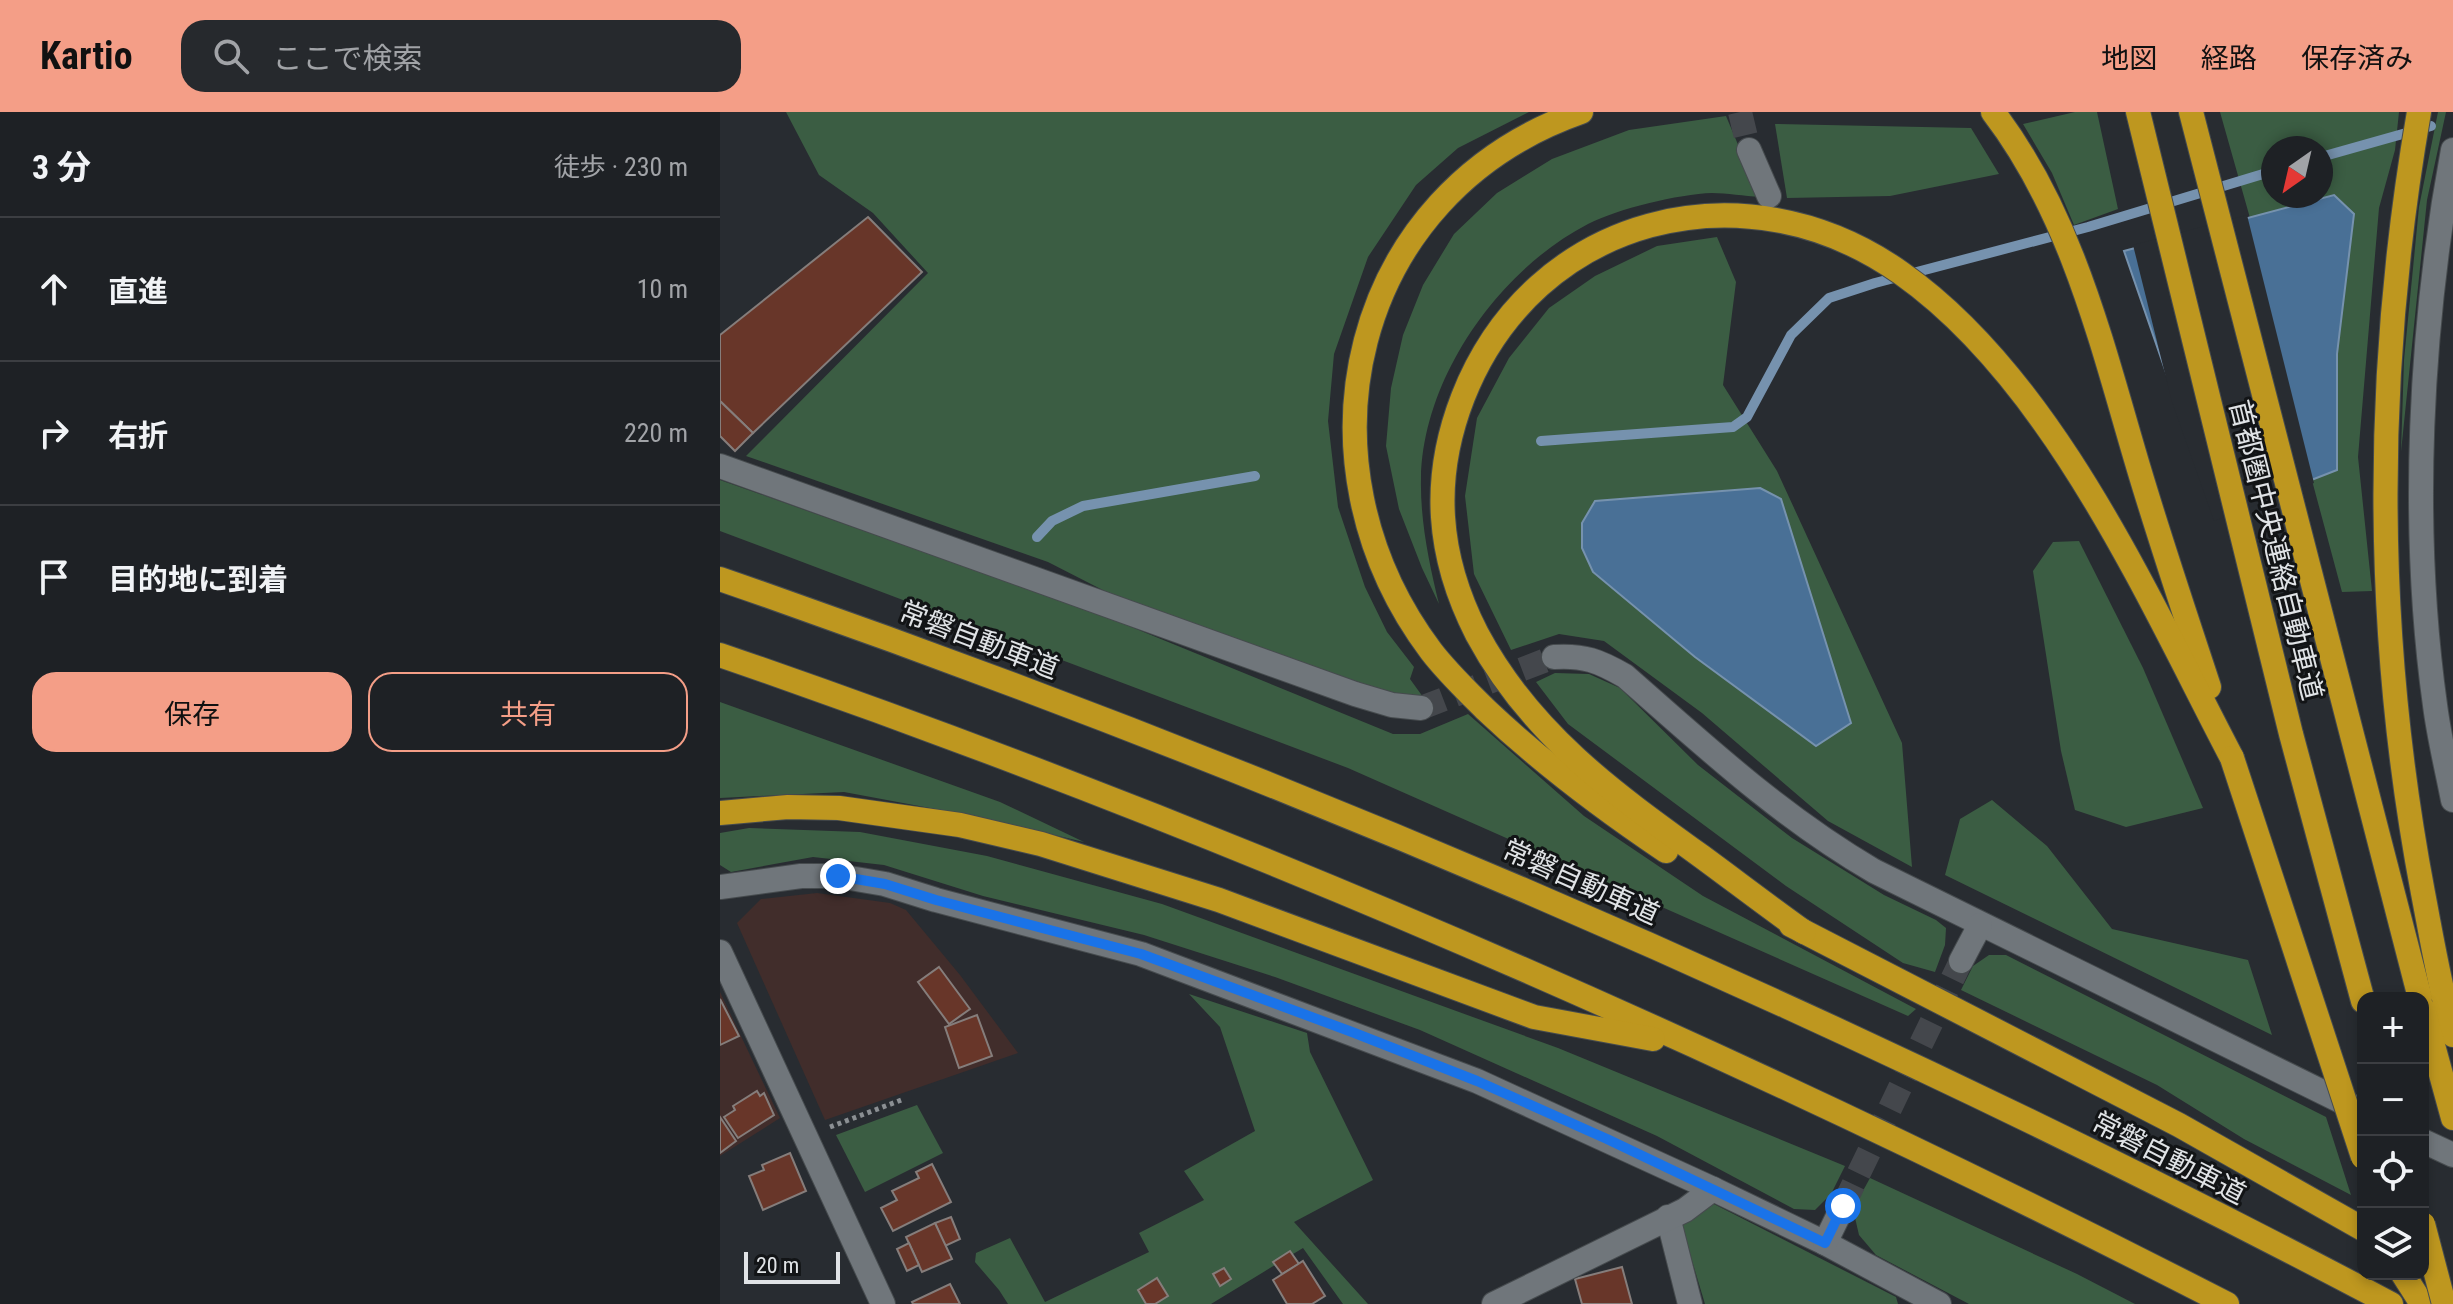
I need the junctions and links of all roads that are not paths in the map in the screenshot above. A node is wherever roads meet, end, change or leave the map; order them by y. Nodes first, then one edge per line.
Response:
1 (1581, 112) edge
2 (1993, 112) edge
3 (2138, 112) edge
4 (2191, 112) edge
5 (2419, 112) edge
6 (1749, 150) tunnel mouth
7 (2453, 150) edge
8 (1769, 196) dead end
9 (720, 466) edge
10 (720, 579) edge
11 (720, 655) edge
12 (1554, 657) tunnel mouth
13 (1421, 708) tunnel mouth
14 (2232, 758) junction
15 (2453, 800) edge
16 (720, 813) edge
17 (720, 887) edge
18 (1980, 925) junction
19 (1804, 932) junction
20 (720, 952) edge
21 (1961, 961) tunnel mouth
22 (2361, 992) edge
23 (2418, 992) edge
24 (2429, 1031) edge
25 (2453, 1035) edge
26 (1691, 1046) junction
27 (2357, 1109) edge
28 (2453, 1118) edge
29 (2357, 1139) edge
30 (2429, 1144) edge
31 (2453, 1155) edge
32 (1713, 1189) junction
33 (1843, 1206) tunnel mouth
34 (1668, 1217) junction
35 (2357, 1226) edge
36 (1825, 1243) junction
37 (2429, 1247) edge
38 (2429, 1269) edge
39 (2407, 1280) edge
40 (2453, 1283) edge
41 (1908, 1295) edge
42 (883, 1304) edge
43 (1494, 1304) edge
44 (1690, 1304) edge
45 (1939, 1304) edge
46 (2227, 1304) edge
47 (2391, 1304) edge
48 (2422, 1304) edge
49 (2444, 1304) edge

1 - 19 highway
2 - 14 highway
3 - 22 highway, 首都圏中央連絡自動車道
4 - 23 highway, 首都圏中央連絡自動車道
5 - 25 highway
6 - 8 street
7 - 15 street
9 - 13 street
10 - 47 highway, 常磐自動車道
11 - 26 highway
12 - 18 street
14 - 19 highway
14 - 29 highway, bridge
16 - 26 highway
17 - 32 street
18 - 21 street
18 - 27 street
19 - 35 highway
20 - 42 street
24 - 28 highway
26 - 46 highway
30 - 31 street
32 - 34 street
32 - 36 street
33 - 36 street
34 - 43 street
34 - 44 street
36 - 41 street
37 - 49 highway, bridge
38 - 40 highway
39 - 48 highway
41 - 45 street

